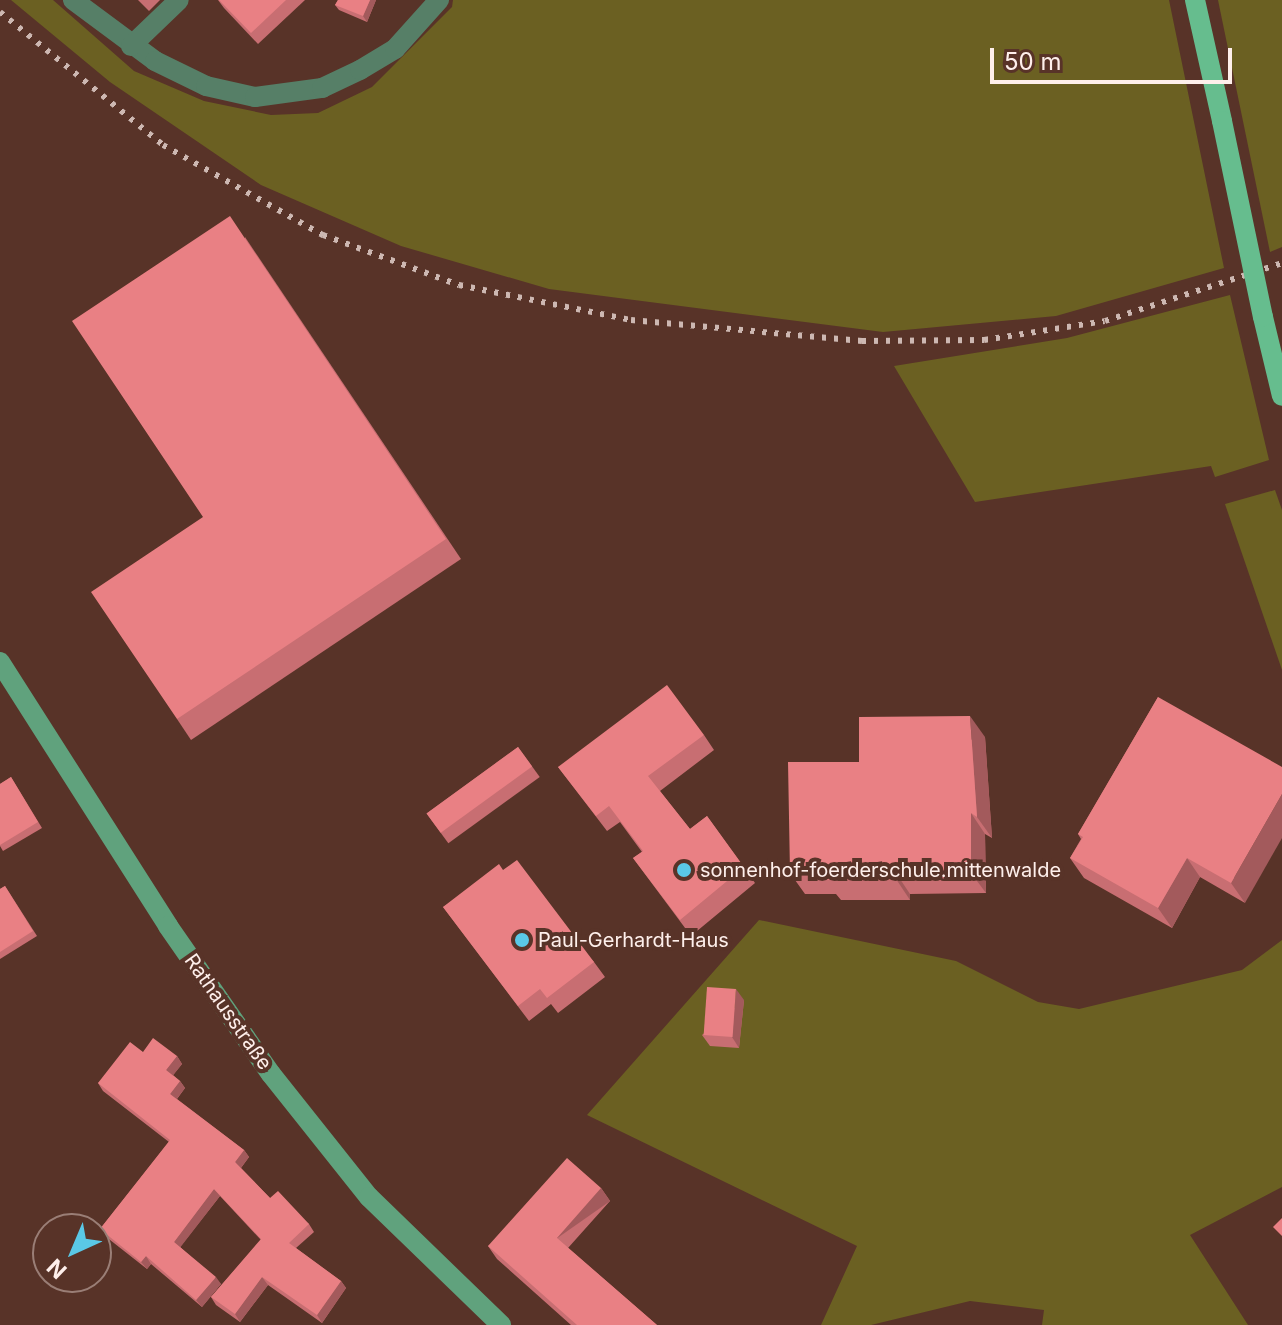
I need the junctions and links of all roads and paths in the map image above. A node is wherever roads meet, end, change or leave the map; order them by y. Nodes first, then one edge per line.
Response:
1 (73, 0) edge
2 (179, 0) edge
3 (439, 0) edge
4 (1195, 0) edge
5 (131, 46) junction
6 (1282, 396) edge
7 (0, 662) edge
8 (501, 1325) edge

1 - 5 street
2 - 5 street
3 - 5 street
4 - 6 main road, bridge
7 - 8 main road, Rathausstraße

